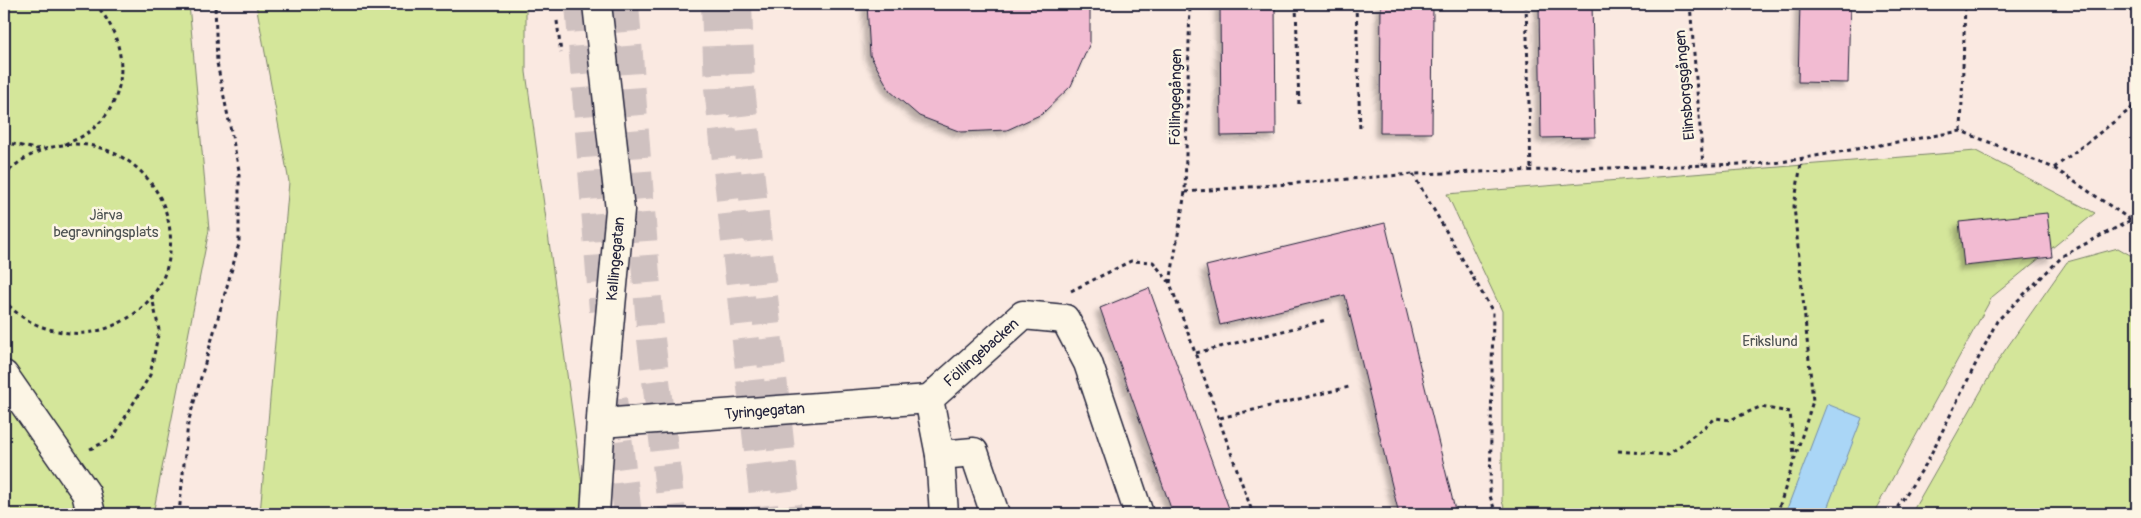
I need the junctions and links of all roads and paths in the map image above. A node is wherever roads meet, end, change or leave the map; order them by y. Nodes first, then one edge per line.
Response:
1 (95, 4) edge
2 (215, 4) edge
3 (597, 4) edge
4 (1190, 4) edge
5 (1296, 4) edge
6 (1356, 4) edge
7 (1526, 4) edge
8 (1690, 4) edge
9 (1965, 4) edge
10 (557, 21) dead end
11 (560, 53) dead end
12 (2137, 104) edge
13 (1299, 108) dead end
14 (1360, 130) dead end
15 (1961, 131) junction
16 (4, 142) edge
17 (64, 144) junction
18 (51, 147) junction
19 (1802, 158) junction
20 (1703, 165) junction
21 (2054, 168) junction
22 (1531, 170) junction
23 (1413, 174) junction
24 (4, 176) edge
25 (1185, 192) junction
26 (2137, 217) edge
27 (2131, 221) junction
28 (2137, 224) edge
29 (1170, 283) junction
30 (1063, 295) dead end
31 (152, 297) junction
32 (4, 300) edge
33 (1326, 320) dead end
34 (1196, 353) junction
35 (4, 375) edge
36 (1349, 387) dead end
37 (929, 399) junction
38 (1220, 418) junction
39 (601, 423) junction
40 (58, 449) junction
41 (1618, 451) dead end
42 (940, 455) junction
43 (1794, 459) junction
44 (92, 514) edge
45 (179, 514) edge
46 (595, 514) edge
47 (944, 514) edge
48 (995, 514) edge
49 (1139, 514) edge
50 (1253, 514) edge
51 (1496, 514) edge
52 (1777, 514) edge
53 (1893, 514) edge

1 - 17 path
2 - 45 path
3 - 39 street, Kallingegatan
4 - 25 path, Föllingegången
5 - 13 path
6 - 14 path
7 - 22 path
8 - 20 path, Elinsborgsgången
9 - 15 path
10 - 11 path
12 - 21 path
15 - 19 path
15 - 21 path
16 - 18 path
17 - 18 path
17 - 31 path
18 - 24 path
19 - 20 path
19 - 43 path
20 - 22 path
21 - 27 path
22 - 23 path
23 - 25 path
23 - 51 path
25 - 29 path, Föllingegången
26 - 27 path
27 - 28 path
27 - 53 path
29 - 30 path
29 - 34 path
31 - 32 path
31 - 40 path
33 - 34 path
34 - 38 path
35 - 40 street
36 - 38 path
37 - 39 street, Tyringegatan
37 - 42 street
37 - 49 street, Föllingebacken
38 - 50 path
39 - 46 street, Kallingegatan
40 - 44 street
41 - 43 path
42 - 47 street
42 - 48 street
43 - 52 path

